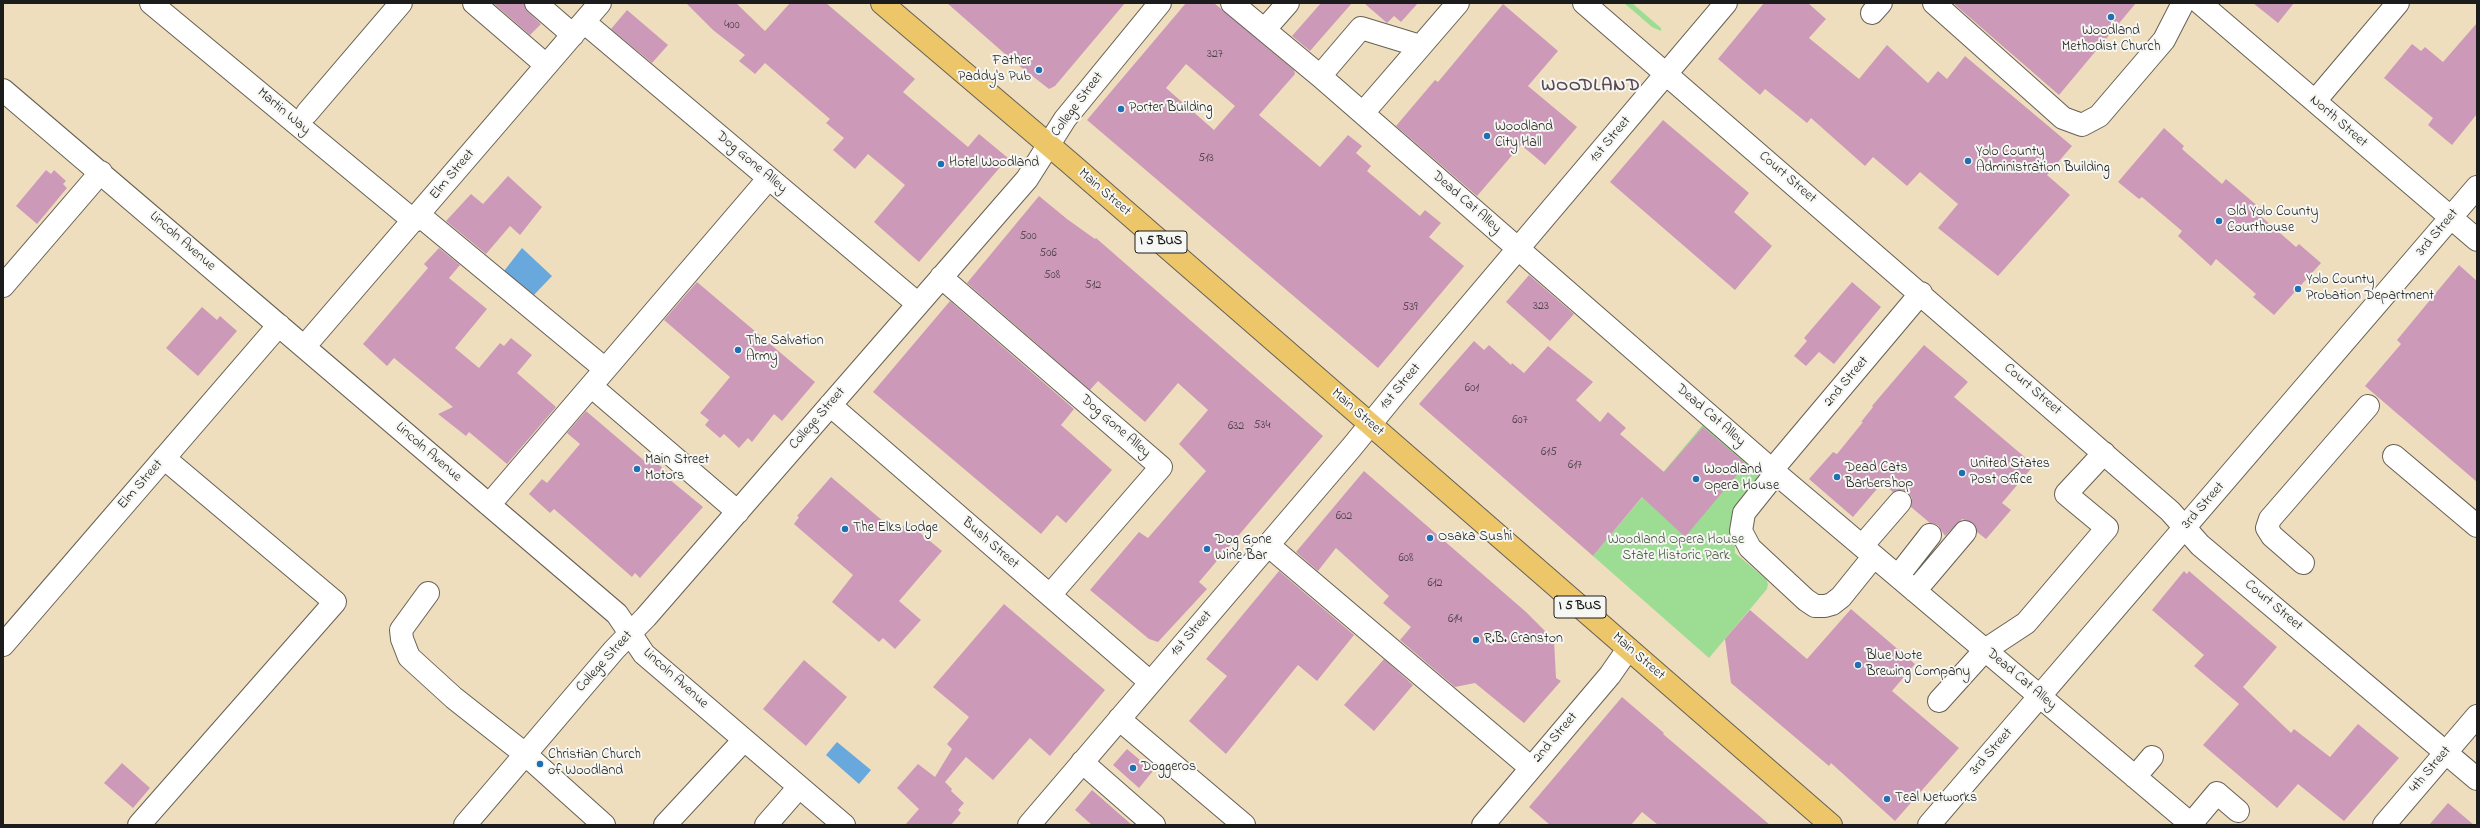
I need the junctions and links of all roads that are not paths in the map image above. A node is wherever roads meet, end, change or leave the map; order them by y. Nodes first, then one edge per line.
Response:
1 (151, 3) edge
2 (401, 3) edge
3 (474, 3) edge
4 (536, 3) edge
5 (600, 3) edge
6 (882, 3) edge
7 (1160, 3) edge
8 (1232, 3) edge
9 (1288, 3) edge
10 (1458, 3) edge
11 (1584, 3) edge
12 (1726, 3) edge
13 (1934, 3) edge
14 (2183, 3) edge
15 (2200, 3) edge
16 (2398, 3) edge
17 (578, 28) junction
18 (1265, 29) junction
19 (1420, 46) junction
20 (546, 65) junction
21 (1667, 73) junction
22 (1320, 76) junction
23 (3, 90) edge
24 (2315, 101) junction
25 (307, 113) dead end
26 (1363, 113) junction
27 (1049, 145) junction
28 (101, 172) junction
29 (769, 178) junction
30 (2477, 187) edge
31 (417, 218) junction
32 (2451, 218) junction
33 (2477, 240) edge
34 (1519, 248) junction
35 (941, 277) junction
36 (3, 286) edge
37 (1921, 293) junction
38 (918, 304) junction
39 (278, 325) junction
40 (304, 347) junction
41 (605, 369) junction
42 (591, 386) junction
43 (830, 405) junction
44 (2368, 406) dead end
45 (1370, 424) junction
46 (2104, 453) junction
47 (2394, 456) dead end
48 (164, 458) junction
49 (1774, 472) junction
50 (1900, 502) dead end
51 (489, 505) junction
52 (738, 512) junction
53 (2477, 526) edge
54 (2185, 528) junction
55 (1965, 532) dead end
56 (1930, 535) dead end
57 (1268, 545) junction
58 (1868, 551) junction
59 (2303, 563) dead end
60 (1898, 576) junction
61 (1915, 591) junction
62 (428, 593) dead end
63 (1050, 595) junction
64 (630, 634) junction
65 (3, 644) edge
66 (1628, 649) junction
67 (1986, 650) junction
68 (1150, 682) junction
69 (2040, 696) junction
70 (1939, 701) dead end
71 (2477, 716) edge
72 (1119, 719) junction
73 (744, 740) junction
74 (2446, 752) junction
75 (525, 754) junction
76 (2152, 757) dead end
77 (1082, 762) junction
78 (1531, 768) junction
79 (2135, 777) junction
80 (2477, 779) edge
81 (799, 787) junction
82 (2238, 811) dead end
83 (2191, 824) edge
84 (2386, 824) edge
85 (139, 825) edge
86 (465, 825) edge
87 (604, 825) edge
88 (665, 825) edge
89 (766, 825) edge
90 (844, 825) edge
91 (1029, 825) edge
92 (1154, 825) edge
93 (1244, 825) edge
94 (1483, 825) edge
95 (1831, 825) edge
96 (1929, 825) edge

1 - 31 street, Martin Way
2 - 25 street
3 - 20 street
4 - 17 street, Dog Gone Alley
5 - 17 street, Elm Street
6 - 27 main road, Main Street / I 5 BUS
7 - 27 street, College Street
8 - 18 street, Dead Cat Alley
9 - 18 street
10 - 19 street
11 - 21 street, Court Street
12 - 21 street, 1st Street
13 - 14 street
15 - 24 street, North Street
16 - 24 street
17 - 20 street, Elm Street
17 - 29 street, Dog Gone Alley
18 - 22 street, Dead Cat Alley
19 - 22 street
19 - 26 street
20 - 31 street, Elm Street
21 - 34 street, 1st Street
21 - 37 street, Court Street
22 - 26 street, Dead Cat Alley
23 - 28 street, Lincoln Avenue
24 - 32 street, North Street
26 - 34 street, Dead Cat Alley
27 - 35 street, College Street
27 - 45 main road, Main Street / I 5 BUS
28 - 36 street
28 - 39 street, Lincoln Avenue
29 - 38 street, Dog Gone Alley
29 - 41 street
30 - 32 street, 3rd Street
31 - 40 street, Elm Street
31 - 41 street, Martin Way
32 - 33 street, North Street
32 - 54 street, 3rd Street
34 - 45 street, 1st Street
34 - 49 street, Dead Cat Alley
35 - 38 street, College Street
35 - 63 street, Dog Gone Alley
37 - 46 street, Court Street
37 - 49 street, 2nd Street
38 - 43 street, College Street
39 - 40 street, Lincoln Avenue
39 - 48 street, Elm Street
40 - 51 street, Lincoln Avenue
41 - 42 street
42 - 51 street
42 - 52 street
43 - 52 street, College Street
43 - 63 street, Bush Street
44 - 59 street
45 - 57 street, 1st Street
45 - 66 main road, Main Street / I 5 BUS
46 - 54 street, Court Street
46 - 67 street
47 - 53 street
48 - 65 street, Elm Street
48 - 85 street
49 - 58 street, Dead Cat Alley
49 - 58 street, 2nd Street
50 - 58 street
51 - 64 street, Lincoln Avenue
52 - 64 street, College Street
54 - 69 street, 3rd Street
54 - 74 street, Court Street
55 - 61 street
56 - 60 street
57 - 68 street, 1st Street
57 - 78 street
58 - 60 street, Dead Cat Alley
60 - 61 street, Dead Cat Alley
61 - 67 street, Dead Cat Alley
62 - 75 street
63 - 68 street, Bush Street
64 - 73 street, Lincoln Avenue
64 - 75 street, College Street
66 - 78 street, 2nd Street
66 - 95 main road, Main Street / I 5 BUS
67 - 69 street, Dead Cat Alley
67 - 70 street
68 - 72 street, 1st Street
69 - 79 street, Dead Cat Alley
69 - 96 street, 3rd Street
71 - 74 street, 4th Street
72 - 77 street, 1st Street
72 - 93 street
73 - 81 street, Lincoln Avenue
73 - 88 street
74 - 80 street, Court Street
74 - 84 street, 4th Street
75 - 86 street, College Street
75 - 87 street
76 - 79 street
77 - 91 street, 1st Street
77 - 92 street
78 - 94 street, 2nd Street
79 - 83 street, Dead Cat Alley
81 - 89 street
81 - 90 street, Lincoln Avenue
82 - 83 street

